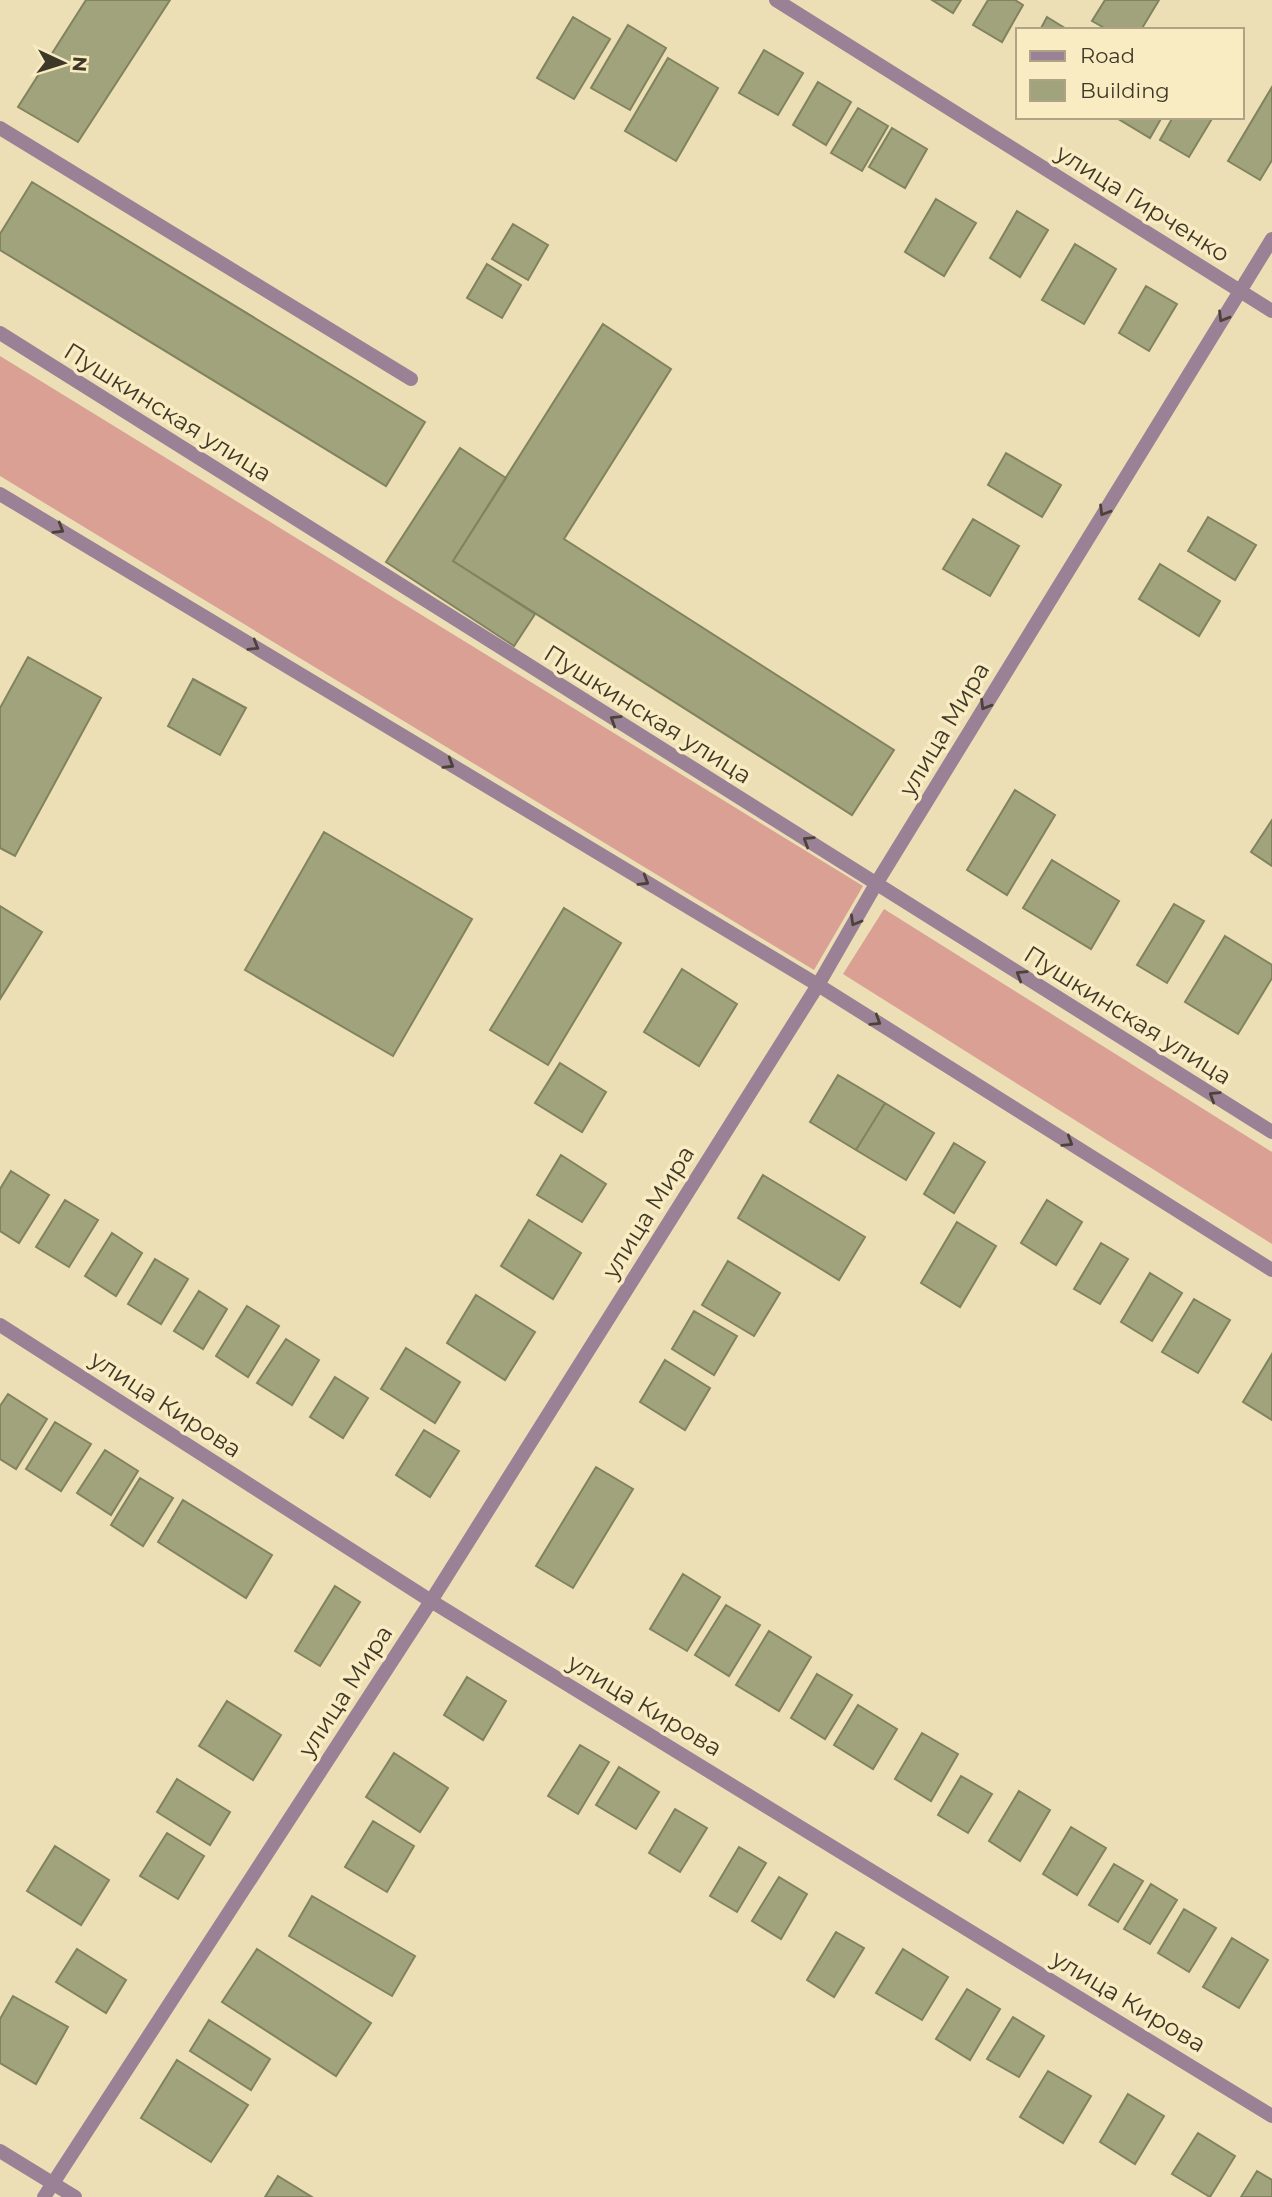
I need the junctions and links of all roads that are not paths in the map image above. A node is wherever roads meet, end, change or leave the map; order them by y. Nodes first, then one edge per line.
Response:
1 (776, 0) edge
2 (0, 128) edge
3 (1272, 239) edge
4 (1239, 290) junction
5 (1272, 311) edge
6 (0, 333) edge
7 (411, 379) dead end
8 (0, 494) edge
9 (876, 884) junction
10 (818, 985) junction
11 (1272, 1132) edge
12 (1272, 1270) edge
13 (0, 1325) edge
14 (431, 1601) junction
15 (1272, 2116) edge
16 (0, 2151) edge
17 (53, 2183) junction
18 (44, 2197) edge
19 (75, 2197) edge

1 - 4 street, улица Гирченко
2 - 7 street
3 - 4 street, улица Мира
4 - 5 street, улица Гирченко
4 -> 9 street, улица Мира
9 -> 6 street, Пушкинская улица
8 -> 10 street
9 -> 10 street, улица Мира
11 -> 9 street, Пушкинская улица
10 -> 12 street
10 - 14 street, улица Мира
13 - 14 street, улица Кирова
14 - 15 street, улица Кирова
14 - 17 street, улица Мира
16 - 17 street
17 - 18 street, улица Мира
17 - 19 street

